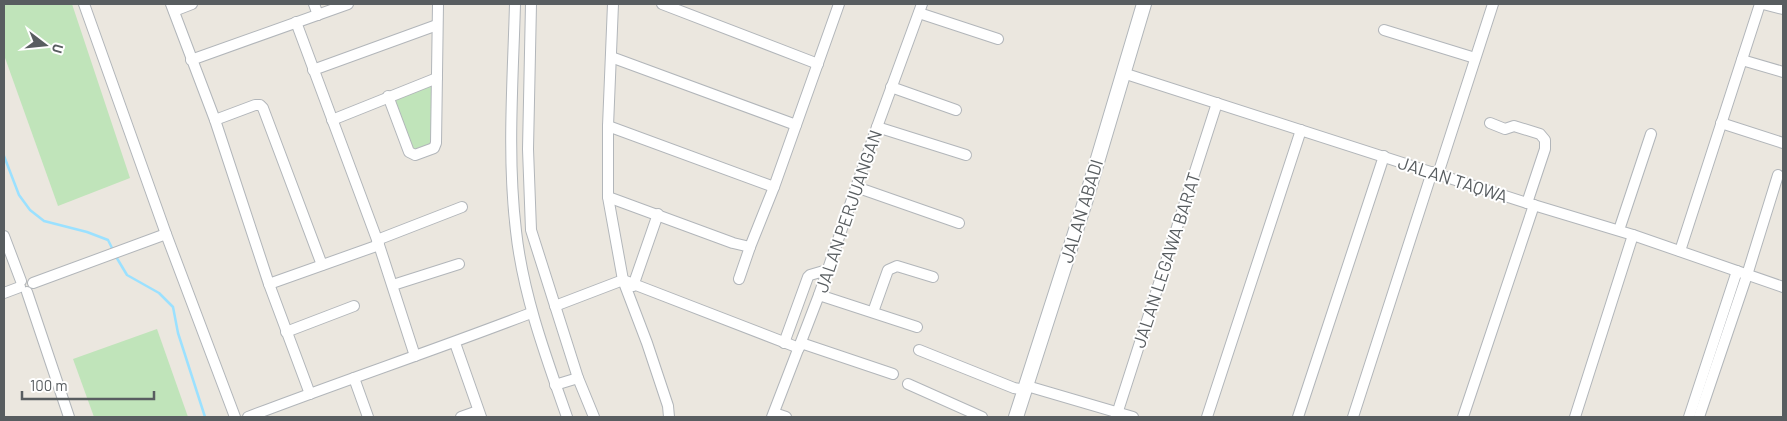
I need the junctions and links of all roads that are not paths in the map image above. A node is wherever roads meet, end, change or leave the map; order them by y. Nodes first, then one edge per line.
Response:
1 (84, 4) edge
2 (192, 4) edge
3 (314, 4) edge
4 (348, 4) edge
5 (438, 4) edge
6 (515, 4) edge
7 (532, 4) edge
8 (613, 4) edge
9 (662, 4) edge
10 (839, 4) edge
11 (1144, 4) edge
12 (1493, 4) edge
13 (1761, 4) edge
14 (172, 7) edge
15 (920, 8) edge
16 (1783, 9) edge
17 (318, 15) junction
18 (296, 22) junction
19 (437, 25) junction
20 (1384, 30) dead end
21 (998, 39) dead end
22 (611, 57) junction
23 (1476, 58) junction
24 (192, 60) junction
25 (1742, 60) junction
26 (818, 64) junction
27 (313, 70) junction
28 (1783, 72) edge
29 (1123, 73) junction
30 (437, 78) junction
31 (891, 87) junction
32 (388, 96) junction
33 (1217, 103) junction
34 (956, 110) dead end
35 (215, 120) junction
36 (332, 120) junction
37 (1722, 122) junction
38 (1490, 123) dead end
39 (796, 125) junction
40 (608, 126) junction
41 (877, 126) junction
42 (1301, 130) junction
43 (1651, 134) dead end
44 (1783, 142) edge
45 (966, 154) dead end
46 (1384, 156) junction
47 (1435, 173) junction
48 (1778, 175) dead end
49 (774, 187) junction
50 (856, 187) junction
51 (608, 197) junction
52 (1530, 204) junction
53 (462, 207) dead end
54 (658, 214) junction
55 (959, 223) dead end
56 (531, 230) junction
57 (1618, 230) junction
58 (516, 232) junction
59 (166, 234) junction
60 (1633, 235) junction
61 (4, 236) edge
62 (378, 243) junction
63 (750, 248) junction
64 (1680, 251) junction
65 (459, 264) dead end
66 (322, 265) junction
67 (827, 270) junction
68 (1737, 271) junction
69 (1747, 275) junction
70 (933, 277) dead end
71 (739, 279) dead end
72 (623, 280) junction
73 (269, 284) junction
74 (393, 285) junction
75 (633, 286) junction
76 (23, 287) junction
77 (1783, 287) edge
78 (4, 293) edge
79 (819, 295) junction
80 (354, 306) dead end
81 (554, 306) junction
82 (873, 312) junction
83 (531, 313) junction
84 (917, 326) dead end
85 (286, 332) junction
86 (455, 343) junction
87 (784, 343) junction
88 (800, 346) junction
89 (919, 350) dead end
90 (414, 356) junction
91 (893, 374) dead end
92 (354, 378) junction
93 (578, 378) junction
94 (908, 384) dead end
95 (556, 385) junction
96 (1026, 388) junction
97 (310, 394) junction
98 (1701, 396) junction
99 (480, 414) edge
100 (773, 415) edge
101 (1116, 415) edge
102 (69, 417) edge
103 (235, 417) edge
104 (248, 417) edge
105 (368, 417) edge
106 (461, 417) edge
107 (567, 417) edge
108 (594, 417) edge
109 (669, 417) edge
110 (786, 417) edge
111 (982, 417) edge
112 (1016, 417) edge
113 (1133, 417) edge
114 (1207, 417) edge
115 (1298, 417) edge
116 (1353, 417) edge
117 (1463, 417) edge
118 (1575, 417) edge
119 (1689, 417) edge
120 (1699, 417) edge

1 - 59 street
2 - 14 street
3 - 17 street
4 - 17 street
5 - 19 street
6 - 58 street
7 - 56 street
8 - 22 street
9 - 26 street
10 - 26 street
11 - 29 street, JALAN ABADI
12 - 23 street
13 - 16 street
13 - 25 street
14 - 24 street
15 - 21 street
15 - 31 street, JALAN PERJUANGAN
17 - 18 street
18 - 24 street
18 - 27 street
19 - 27 street
19 - 30 street
20 - 23 street
22 - 39 street
22 - 40 street
23 - 47 street
24 - 35 street
25 - 28 street
25 - 37 street
26 - 39 street
27 - 36 street
29 - 33 street, JALAN TAQWA
29 - 96 street, JALAN ABADI
30 - 32 street
30 - 32 street
31 - 34 street
31 - 41 street, JALAN PERJUANGAN
32 - 36 street
33 - 42 street, JALAN TAQWA
33 - 101 street, JALAN LEGAWA BARAT
35 - 66 street
35 - 73 street
36 - 62 street
37 - 44 street
37 - 64 street
38 - 52 street
39 - 49 street
40 - 49 street
40 - 51 street
41 - 45 street
41 - 50 street, JALAN PERJUANGAN
42 - 46 street, JALAN TAQWA
42 - 114 street
43 - 57 street
46 - 47 street, JALAN TAQWA
46 - 115 street
47 - 52 street, JALAN TAQWA
47 - 116 street
48 - 69 street
49 - 63 street
50 - 55 street
50 - 67 street, JALAN PERJUANGAN
51 - 54 street
51 - 72 street
52 - 57 street, JALAN TAQWA
52 - 117 street
53 - 62 street
54 - 63 street
54 - 75 street
56 - 58 street
56 - 81 street
57 - 60 street, JALAN TAQWA
58 - 83 street
59 - 76 street
59 - 103 street
60 - 64 street, JALAN TAQWA
60 - 118 street
61 - 76 street
62 - 66 street
62 - 74 street
63 - 71 street
64 - 68 street, JALAN TAQWA
65 - 74 street
66 - 73 street
67 - 79 street, JALAN PERJUANGAN
67 - 87 street
68 - 69 street, JALAN TAQWA
68 - 98 street
69 - 77 street, JALAN TAQWA
69 - 98 street
70 - 82 street
72 - 75 street
72 - 81 street
72 - 109 street
73 - 85 street
74 - 90 street
75 - 87 street
76 - 78 street
76 - 102 street
79 - 82 street
79 - 88 street, JALAN PERJUANGAN
80 - 85 street
81 - 93 street
82 - 84 street
83 - 86 street
83 - 95 street
85 - 97 street
86 - 90 street
86 - 99 street
87 - 88 street
88 - 91 street
88 - 100 street, JALAN PERJUANGAN
89 - 96 street
90 - 92 street
92 - 97 street
92 - 105 street
93 - 95 street
93 - 108 street
94 - 111 street
95 - 107 street
96 - 101 street
96 - 112 street, JALAN ABADI
97 - 104 street
98 - 119 street
98 - 120 street
99 - 106 street
100 - 110 street
101 - 113 street

